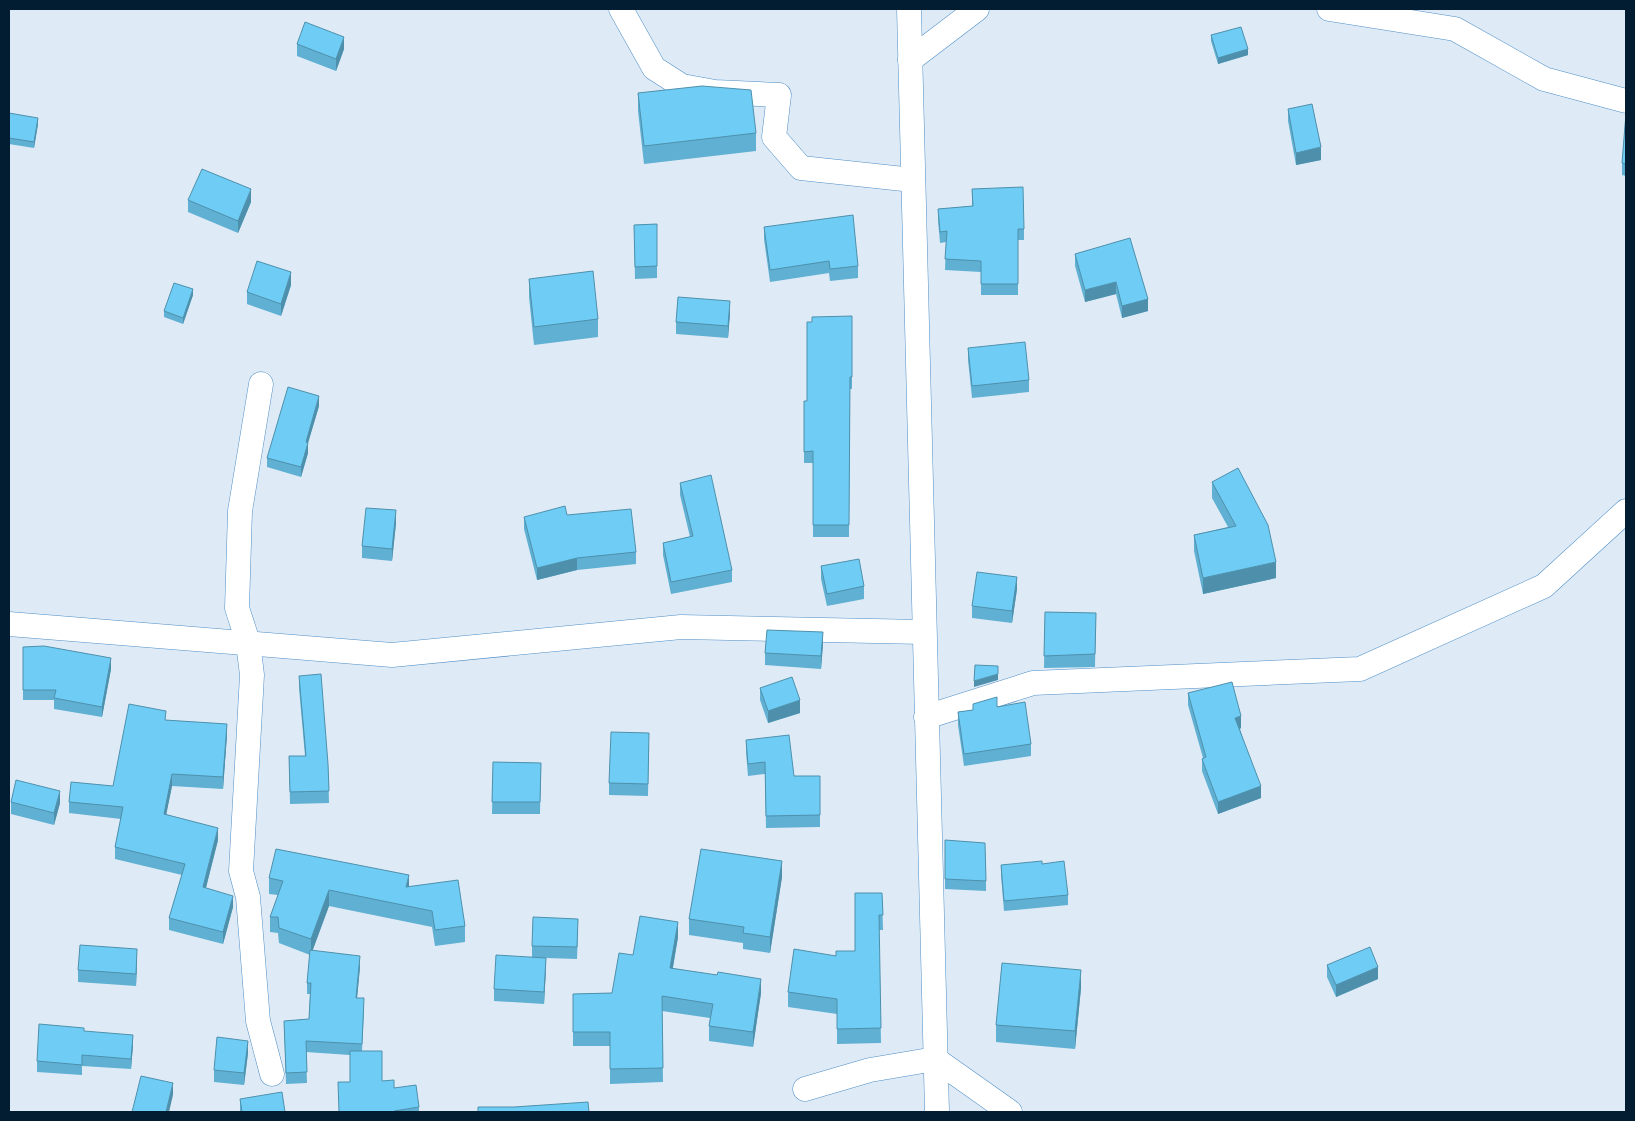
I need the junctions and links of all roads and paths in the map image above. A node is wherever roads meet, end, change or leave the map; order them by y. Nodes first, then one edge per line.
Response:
1 (621, 9) edge
2 (909, 9) edge
3 (977, 9) edge
4 (1328, 9) edge
5 (910, 60) junction
6 (1626, 101) edge
7 (913, 180) junction
8 (261, 384) dead end
9 (1626, 511) edge
10 (9, 624) edge
11 (924, 632) junction
12 (248, 642) junction
13 (926, 717) junction
14 (935, 1059) junction
15 (272, 1074) dead end
16 (805, 1089) dead end
17 (936, 1112) edge
18 (1010, 1112) edge

1 - 7 street
2 - 5 street
3 - 5 street
4 - 6 street
5 - 7 street
7 - 11 street
8 - 12 street
9 - 13 street
10 - 12 street
11 - 12 street
11 - 13 street
12 - 15 street
13 - 14 street
14 - 16 street
14 - 17 street
14 - 18 street

